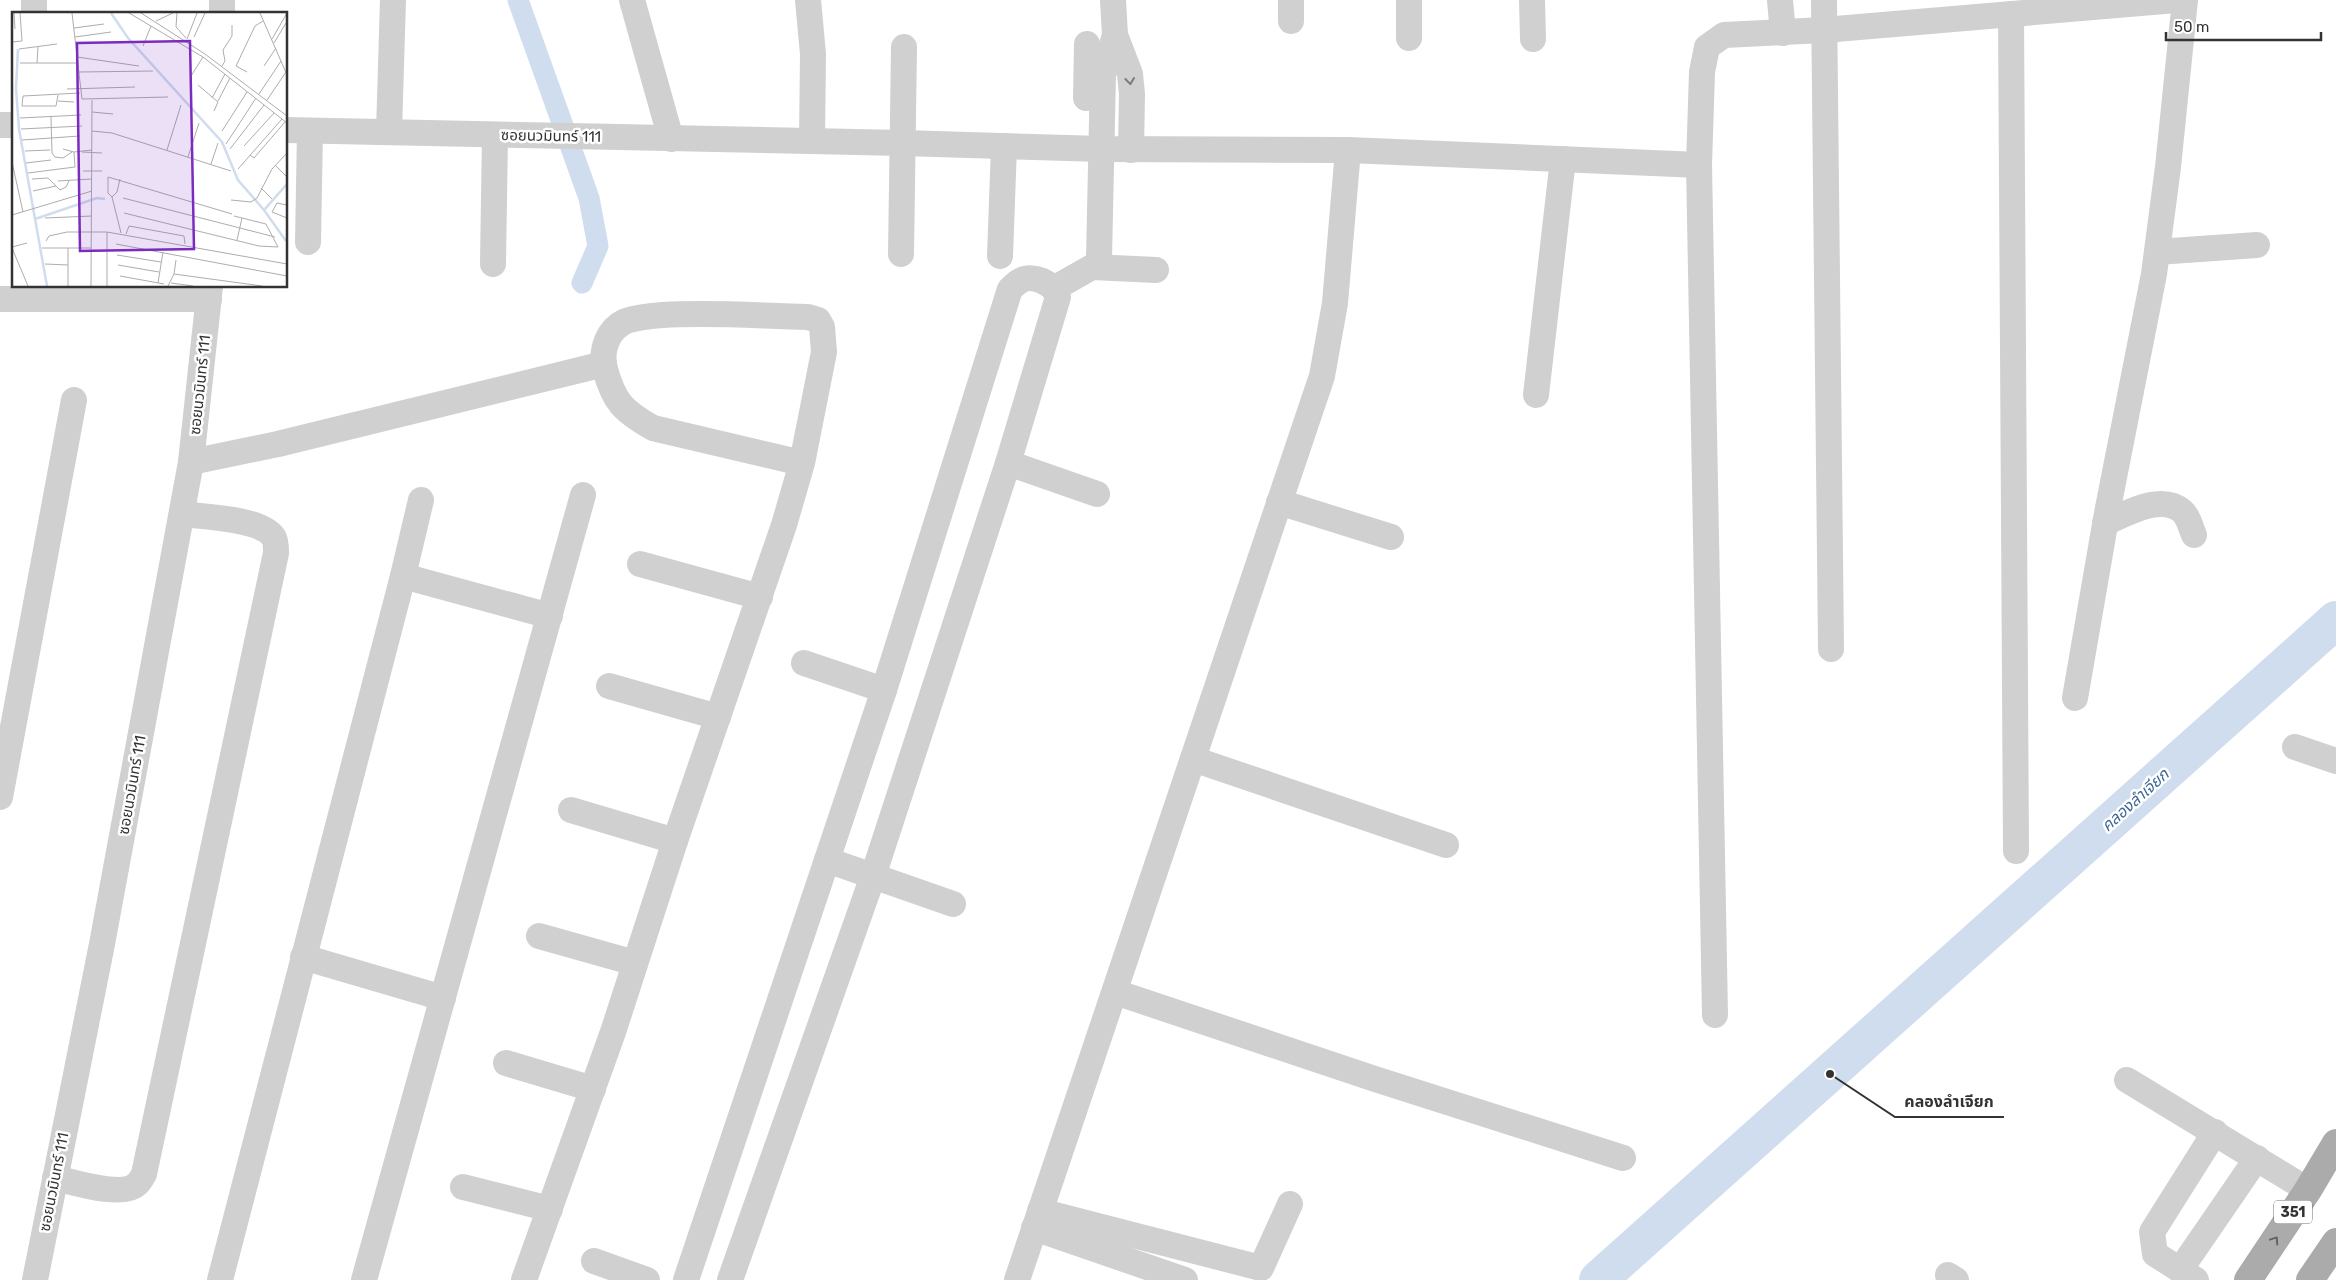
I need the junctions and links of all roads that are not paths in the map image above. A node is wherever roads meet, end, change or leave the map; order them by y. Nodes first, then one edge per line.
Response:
1 (393, 0) edge
2 (632, 0) edge
3 (808, 0) edge
4 (1113, 0) edge
5 (1409, 0) edge
6 (1532, 0) edge
7 (1780, 0) edge
8 (1824, 0) edge
9 (2176, 0) edge
10 (2185, 0) edge
11 (2114, 3) edge
12 (2010, 14) junction
13 (1824, 30) junction
14 (1783, 33) junction
15 (1115, 35) junction
16 (1409, 38) dead end
17 (1533, 39) dead end
18 (1087, 44) dead end
19 (904, 47) dead end
20 (298, 130) edge
21 (388, 132) junction
22 (495, 135) junction
23 (671, 139) junction
24 (812, 141) junction
25 (904, 142) junction
26 (1004, 146) junction
27 (1094, 149) junction
28 (1131, 150) junction
29 (1348, 150) junction
30 (1564, 159) junction
31 (1699, 165) junction
32 (308, 242) dead end
33 (2256, 246) dead end
34 (2157, 252) junction
35 (901, 254) dead end
36 (1000, 256) dead end
37 (1099, 259) dead end
38 (493, 264) dead end
39 (1156, 270) dead end
40 (1055, 288) junction
41 (210, 293) edge
42 (0, 300) edge
43 (604, 364) junction
44 (1536, 395) dead end
45 (74, 400) dead end
46 (191, 462) junction
47 (802, 463) junction
48 (1008, 463) junction
49 (1097, 494) dead end
50 (582, 495) dead end
51 (421, 500) dead end
52 (1279, 502) junction
53 (182, 514) junction
54 (2105, 523) junction
55 (2194, 535) dead end
56 (1391, 537) dead end
57 (640, 564) dead end
58 (403, 576) junction
59 (760, 597) junction
60 (550, 616) junction
61 (1831, 649) dead end
62 (804, 663) dead end
63 (609, 686) dead end
64 (884, 690) junction
65 (2075, 698) dead end
66 (718, 717) junction
67 (2295, 746) dead end
68 (1193, 759) junction
69 (2336, 761) edge
70 (0, 797) edge
71 (571, 810) dead end
72 (676, 841) junction
73 (1446, 845) dead end
74 (2016, 852) dead end
75 (827, 860) junction
76 (873, 876) junction
77 (953, 904) dead end
78 (539, 936) dead end
79 (303, 957) junction
80 (635, 963) junction
81 (1115, 992) junction
82 (443, 998) junction
83 (1715, 1015) dead end
84 (506, 1063) dead end
85 (2127, 1080) dead end
86 (593, 1089) junction
87 (2215, 1132) junction
88 (2336, 1143) edge
89 (1623, 1158) dead end
90 (2257, 1158) junction
91 (55, 1178) junction
92 (463, 1187) dead end
93 (2308, 1190) junction
94 (1290, 1204) dead end
95 (550, 1209) junction
96 (1037, 1219) junction
97 (2336, 1242) edge
98 (594, 1261) dead end
99 (2336, 1271) edge
100 (2188, 1275) edge
101 (35, 1280) edge
102 (220, 1280) edge
103 (364, 1280) edge
104 (524, 1280) edge
105 (647, 1280) edge
106 (686, 1280) edge
107 (730, 1280) edge
108 (1017, 1280) edge
109 (1185, 1280) edge
110 (2248, 1280) edge
111 (2310, 1280) edge
112 (2328, 1280) edge

1 - 21 street
2 - 23 street
3 - 24 street
4 - 15 street
5 - 16 street
6 - 17 street
7 - 14 street
8 - 13 street
9 - 11 street
10 - 34 street
11 - 12 street
12 - 13 street
12 - 74 street
13 - 14 street
13 - 61 street
14 - 31 street
15 - 27 street
15 -> 28 street
18 - 27 street
19 - 25 street
20 - 21 street, ซอยนวมินทร์ 111
20 - 32 street
21 - 22 street, ซอยนวมินทร์ 111
22 - 23 street, ซอยนวมินทร์ 111
22 - 38 street
23 - 24 street, ซอยนวมินทร์ 111
24 - 25 street, ซอยนวมินทร์ 111
25 - 26 street, ซอยนวมินทร์ 111
25 - 35 street
26 - 27 street, ซอยนวมินทร์ 111
26 - 36 street
27 - 28 street, ซอยนวมินทร์ 111
27 - 37 street
28 - 29 street, ซอยนวมินทร์ 111
29 - 30 street, ซอยนวมินทร์ 111
29 - 52 street
30 - 31 street, ซอยนวมินทร์ 111
30 - 44 street
31 - 83 street
33 - 34 street
34 - 54 street
39 - 40 street
40 - 48 street
40 - 64 street
41 - 42 street
41 - 46 street, ซอยนวมินทร์ 111
43 - 46 street
43 - 47 street
43 - 47 street
45 - 70 street
46 - 53 street, ซอยนวมินทร์ 111
47 - 59 street
48 - 49 street
48 - 76 street
50 - 60 street
51 - 58 street
52 - 56 street
52 - 68 street
53 - 91 street, ซอยนวมินทร์ 111
53 - 91 street
54 - 55 street
54 - 65 street
57 - 59 street
58 - 60 street
58 - 79 street
59 - 66 street
60 - 82 street
62 - 64 street
63 - 66 street
64 - 75 street
66 - 72 street
67 - 69 street
68 - 73 street
68 - 81 street
71 - 72 street
72 - 80 street
75 - 76 street
75 - 106 street
76 - 77 street
76 - 107 street
78 - 80 street
79 - 82 street
79 - 102 street
80 - 86 street
81 - 89 street
81 - 96 street
82 - 103 street
84 - 86 street
85 - 87 street
86 - 95 street
87 - 90 street
87 - 100 street
88 - 93 main road, 351
90 - 93 street
90 - 100 street
91 - 101 street, ซอยนวมินทร์ 111
92 - 95 street
110 -> 93 main road, 351
94 - 96 street
95 - 104 street
96 - 108 street
96 - 109 street
97 - 111 main road
98 - 105 street
99 - 112 main road

